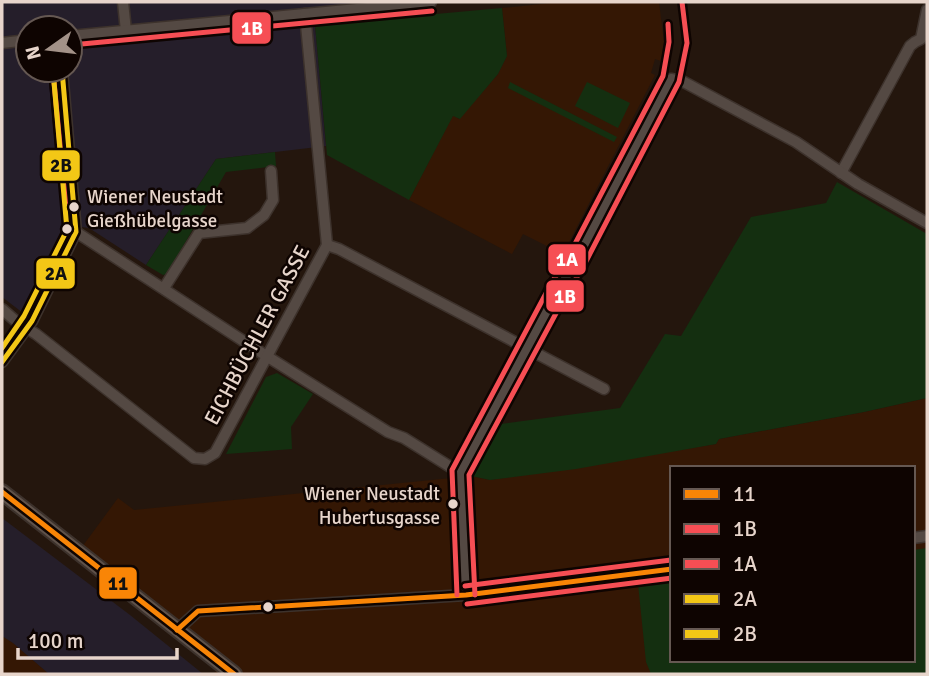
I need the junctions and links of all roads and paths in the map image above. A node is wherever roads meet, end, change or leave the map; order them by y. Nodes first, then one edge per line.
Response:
1 (123, 2) edge
2 (431, 2) edge
3 (394, 4) edge
4 (927, 10) edge
5 (305, 14) junction
6 (126, 31) junction
7 (84, 35) edge
8 (924, 40) edge
9 (63, 84) edge
10 (271, 171) dead end
11 (841, 173) junction
12 (927, 223) edge
13 (76, 232) junction
14 (327, 245) junction
15 (164, 288) junction
16 (2, 309) edge
17 (28, 329) junction
18 (527, 350) junction
19 (268, 357) junction
20 (2, 362) edge
21 (604, 389) dead end
22 (460, 474) junction
23 (2, 492) edge
24 (670, 569) edge
25 (466, 595) junction
26 (177, 630) junction
27 (234, 674) edge

1 - 6 street
2 - 3 street
3 - 5 street
4 - 8 street
5 - 6 street
5 - 14 street, EICHBÜCHLER GASSE
6 - 7 street
8 - 11 street
9 - 13 street
10 - 15 street
11 - 12 street
11 - 18 street
13 - 15 street
13 - 17 street
14 - 18 street
14 - 19 street, EICHBÜCHLER GASSE
15 - 19 street
16 - 17 street
17 - 19 street, EICHBÜCHLER GASSE
17 - 20 street
18 - 21 street
18 - 22 street
19 - 22 street
22 - 25 street
23 - 26 main road
24 - 25 street
25 - 26 street
26 - 27 main road

